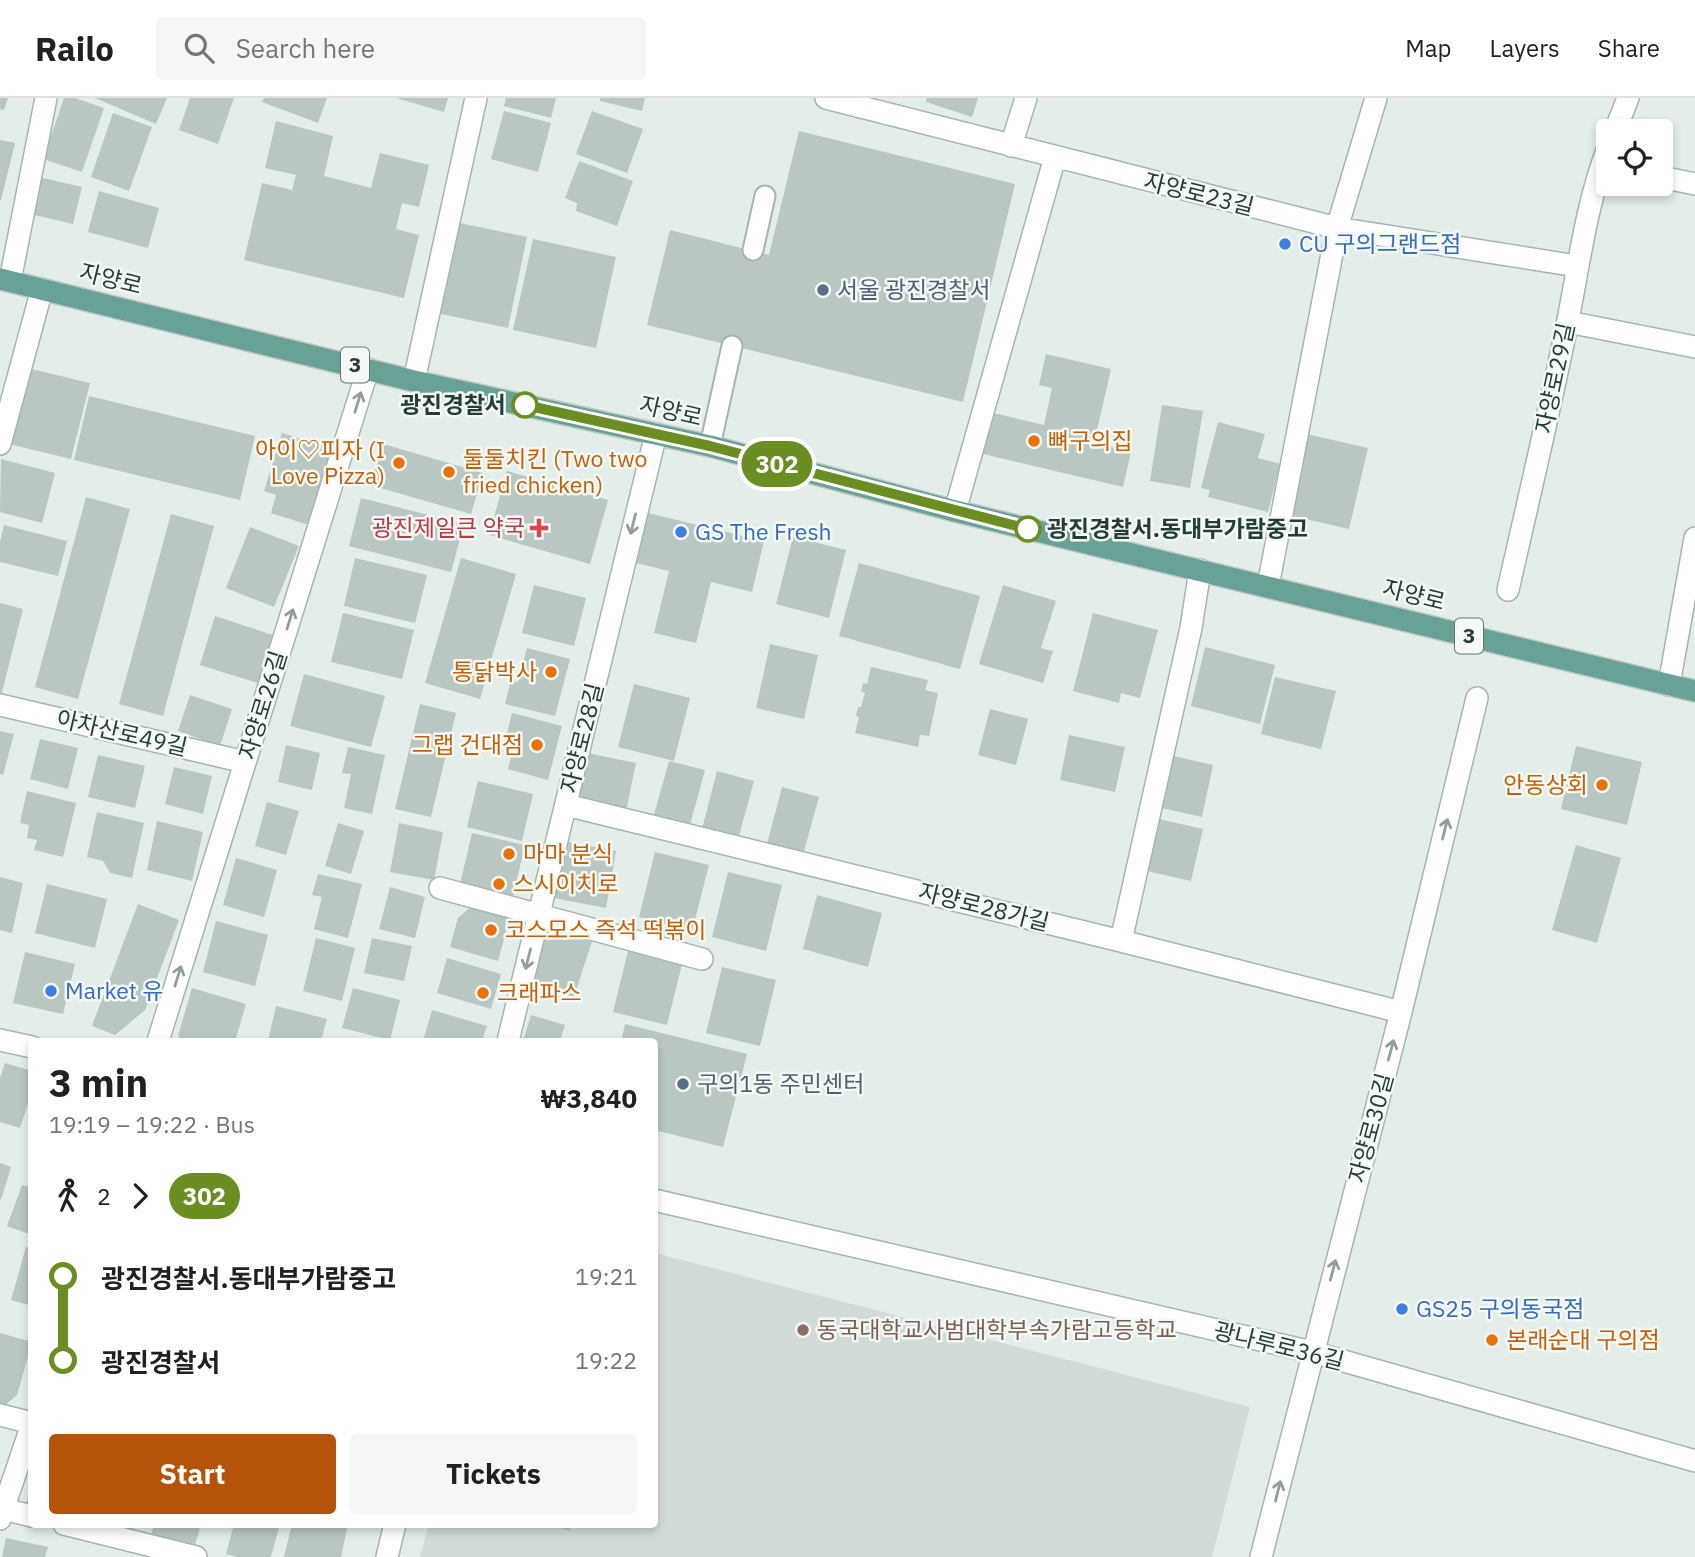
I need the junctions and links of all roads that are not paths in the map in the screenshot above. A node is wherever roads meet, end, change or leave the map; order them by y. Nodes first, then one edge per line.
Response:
1 (46, 98) edge
2 (476, 98) edge
3 (827, 98) edge
4 (1026, 98) edge
5 (1376, 98) edge
6 (1628, 98) edge
7 (1620, 119) edge
8 (1011, 146) junction
9 (1055, 157) junction
10 (1673, 179) edge
11 (1695, 184) edge
12 (765, 196) dead end
13 (1596, 196) edge
14 (1337, 228) junction
15 (753, 250) dead end
16 (1577, 266) junction
17 (5, 280) edge
18 (42, 289) junction
19 (1568, 322) junction
20 (732, 346) dead end
21 (1695, 347) edge
22 (368, 369) junction
23 (414, 381) junction
24 (656, 434) junction
25 (0, 444) edge
26 (710, 446) junction
27 (955, 511) junction
28 (1695, 538) edge
29 (1200, 570) junction
30 (1268, 586) junction
31 (1508, 590) dead end
32 (1669, 685) junction
33 (1695, 691) edge
34 (1477, 698) dead end
35 (0, 705) edge
36 (245, 762) junction
37 (566, 805) junction
38 (440, 888) dead end
39 (539, 915) junction
40 (1121, 941) junction
41 (702, 959) dead end
42 (1401, 1012) junction
43 (159, 1038) edge
44 (509, 1038) edge
45 (0, 1040) edge
46 (28, 1046) edge
47 (658, 1201) edge
48 (1312, 1352) junction
49 (0, 1415) edge
50 (28, 1423) edge
51 (28, 1436) edge
52 (1695, 1461) edge
53 (2, 1514) edge
54 (28, 1516) edge
55 (80, 1528) edge
56 (394, 1528) edge
57 (197, 1557) edge
58 (387, 1557) edge
59 (1261, 1557) edge

1 - 17 street
2 - 23 street
3 - 8 street, 자양로23길
4 - 8 street
5 - 14 street
6 - 7 street
8 - 9 street, 자양로23길
9 - 14 street, 자양로23길
9 - 27 street
10 - 11 street
12 - 15 lane
13 - 16 street, 자양로29길
14 - 16 street, 자양로23길
14 - 30 street
16 - 19 street, 자양로29길
17 - 18 main road, 자양로 / 3
18 - 22 main road, 자양로 / 3
18 - 25 street
19 - 21 street
19 - 31 street, 자양로29길
20 - 26 lane
22 - 23 main road, 자양로 / 3
36 -> 22 street, 자양로26길
23 - 24 main road, 자양로 / 3
24 - 26 main road, 자양로 / 3
24 -> 37 street, 자양로28길
26 - 27 main road, 자양로 / 3
27 - 29 main road, 자양로 / 3
28 - 32 street
29 - 30 main road, 자양로 / 3
29 - 40 street
30 - 32 main road, 자양로 / 3
32 - 33 main road, 자양로 / 3
42 -> 34 street, 자양로30길
35 - 36 street, 아차산로49길
43 -> 36 street, 자양로26길
37 - 39 street, 자양로28길
37 - 40 street, 자양로28가길
38 - 39 street
39 - 41 street
39 -> 44 street, 자양로28길
40 - 42 street, 자양로28가길
48 -> 42 street, 자양로30길
45 - 46 street
47 - 48 street, 광나루로36길
48 - 52 street, 광나루로36길
59 -> 48 street, 자양로30길
49 - 50 street
51 - 53 street
53 - 54 street
55 - 57 street
56 - 58 street

